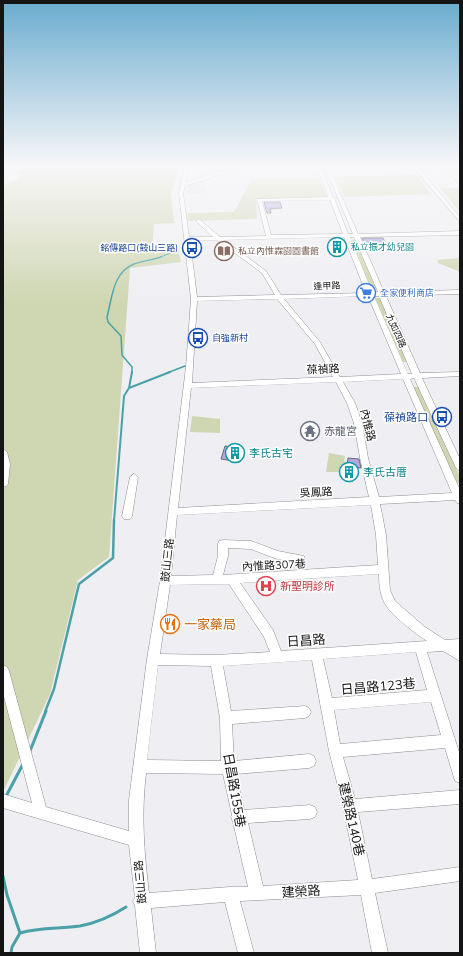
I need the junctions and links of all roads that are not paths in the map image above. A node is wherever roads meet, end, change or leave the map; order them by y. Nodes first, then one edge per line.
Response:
1 (182, 212) edge
2 (262, 212) edge
3 (336, 212) edge
4 (346, 212) edge
5 (453, 212) edge
6 (460, 220) edge
7 (199, 221) dead end
8 (460, 233) edge
9 (346, 236) junction
10 (356, 236) junction
11 (269, 237) junction
12 (218, 238) junction
13 (186, 239) junction
14 (460, 292) edge
15 (369, 294) junction
16 (382, 294) junction
17 (279, 297) junction
18 (194, 299) junction
19 (460, 374) edge
20 (406, 376) junction
21 (417, 376) junction
22 (338, 379) junction
23 (188, 386) junction
24 (3, 452) edge
25 (460, 468) edge
26 (134, 477) dead end
27 (3, 484) edge
28 (459, 497) edge
29 (374, 501) junction
30 (173, 512) junction
31 (127, 516) dead end
32 (300, 559) dead end
33 (384, 569) junction
34 (217, 579) junction
35 (232, 579) junction
36 (165, 581) junction
37 (460, 644) edge
38 (442, 645) junction
39 (420, 647) junction
40 (316, 653) junction
41 (460, 655) edge
42 (277, 656) junction
43 (153, 659) junction
44 (216, 661) junction
45 (3, 671) edge
46 (435, 696) junction
47 (327, 704) junction
48 (305, 712) dead end
49 (226, 718) junction
50 (449, 741) junction
51 (335, 751) junction
52 (309, 761) dead end
53 (140, 766) junction
54 (228, 768) junction
55 (460, 776) edge
56 (460, 798) edge
57 (9, 803) edge
58 (350, 806) junction
59 (41, 812) junction
60 (310, 812) dead end
61 (238, 818) junction
62 (136, 840) junction
63 (460, 874) edge
64 (367, 887) junction
65 (230, 894) junction
66 (257, 894) junction
67 (141, 901) junction
68 (148, 953) edge
69 (246, 953) edge
70 (380, 953) edge

1 - 13 street, 鼓山三路
2 - 11 street
3 - 9 street, 九如四路
4 - 10 street, 九如四路
5 - 6 street
7 - 12 street, 內惟路
8 - 10 street
9 - 10 street
9 - 11 street
9 - 15 street, 九如四路
10 - 16 street, 九如四路
11 - 12 street
12 - 13 street
12 - 17 street, 內惟路
13 - 18 street, 鼓山三路
14 - 16 street, 逢甲路
15 - 16 street, 逢甲路
15 - 17 street, 逢甲路
15 - 20 street, 九如四路
16 - 21 street, 九如四路
17 - 18 street, 逢甲路
17 - 22 street, 內惟路
18 - 23 street, 鼓山三路
19 - 21 street, 葆禎路
20 - 21 street, 葆禎路
20 - 22 street, 葆禎路
20 - 28 street, 九如四路
21 - 25 street, 九如四路
22 - 23 street, 葆禎路
22 - 29 street, 內惟路
23 - 30 street, 鼓山三路
24 - 27 street
26 - 31 street
28 - 29 street, 吳鳳路
29 - 30 street, 吳鳳路
29 - 33 street, 內惟路
30 - 36 street, 鼓山三路
32 - 34 street
33 - 35 street, 內惟路307巷
33 - 38 street, 內惟路
34 - 35 street, 內惟路307巷
34 - 36 street, 內惟路307巷
35 - 42 street
36 - 43 street, 鼓山三路
37 - 38 street, 日昌路
38 - 39 street, 日昌路
38 - 41 street, 內惟路
39 - 40 street, 日昌路
39 - 46 street
40 - 42 street, 日昌路
40 - 47 street, 日昌路123巷
42 - 44 street, 日昌路
43 - 44 street, 日昌路
43 - 53 street, 鼓山三路
44 - 49 street, 日昌路155巷
45 - 59 street
46 - 47 street, 日昌路123巷
46 - 50 street
47 - 51 street, 建榮路140巷
48 - 49 street
49 - 54 street, 日昌路155巷
50 - 51 street
50 - 55 street
51 - 58 street, 建榮路140巷
52 - 54 street
53 - 54 street
53 - 62 street, 鼓山三路
54 - 61 street, 日昌路155巷
56 - 58 street
57 - 59 street
58 - 64 street, 建榮路140巷
59 - 62 street
60 - 61 street
61 - 66 street, 日昌路155巷
62 - 67 street, 鼓山三路
63 - 64 street, 建榮路
64 - 66 street, 建榮路
64 - 70 street, 建榮路140巷
65 - 66 street, 建榮路
65 - 67 street, 建榮路
65 - 69 street
67 - 68 street, 鼓山三路

